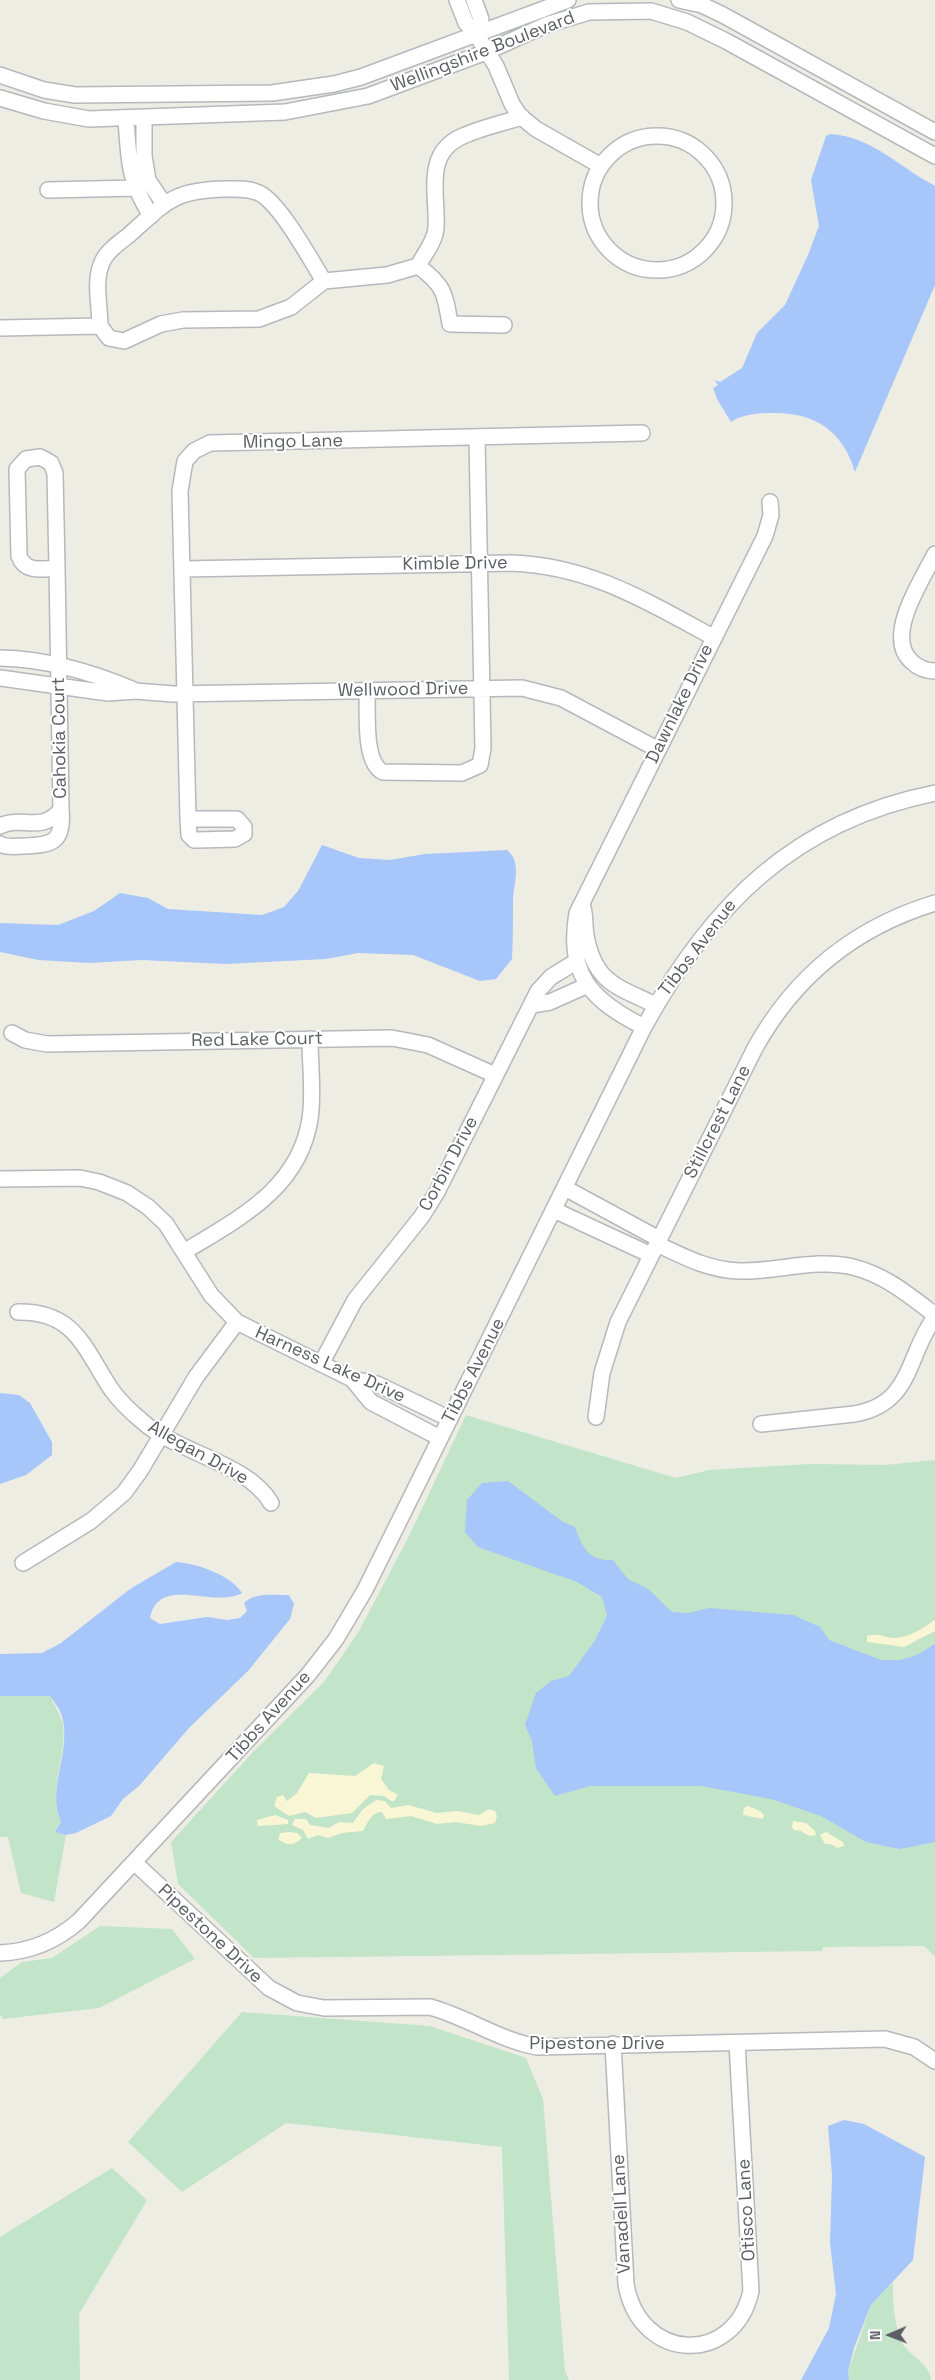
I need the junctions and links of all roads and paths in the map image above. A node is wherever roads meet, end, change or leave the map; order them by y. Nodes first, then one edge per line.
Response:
1 (457, 0) edge
2 (474, 0) edge
3 (568, 0) edge
4 (679, 0) edge
5 (476, 34) junction
6 (486, 52) junction
7 (0, 75) edge
8 (0, 98) edge
9 (144, 118) junction
10 (522, 118) junction
11 (126, 119) junction
12 (935, 132) edge
13 (935, 156) edge
14 (601, 166) junction
15 (136, 188) junction
16 (48, 190) dead end
17 (164, 204) junction
18 (151, 216) junction
19 (418, 266) junction
20 (324, 281) junction
21 (100, 326) junction
22 (504, 326) dead end
23 (0, 328) edge
24 (642, 433) dead end
25 (477, 439) junction
26 (770, 502) dead end
27 (935, 554) edge
28 (479, 564) junction
29 (57, 568) junction
30 (182, 569) junction
31 (713, 637) junction
32 (0, 658) edge
33 (59, 666) junction
34 (935, 671) edge
35 (0, 678) edge
36 (60, 686) junction
37 (482, 688) junction
38 (136, 691) junction
39 (367, 691) junction
40 (186, 694) junction
41 (657, 749) junction
42 (935, 793) edge
43 (61, 810) junction
44 (188, 819) dead end
45 (0, 826) edge
46 (0, 844) edge
47 (581, 903) junction
48 (935, 903) edge
49 (595, 963) junction
50 (578, 965) junction
51 (588, 985) junction
52 (656, 1005) junction
53 (532, 1006) junction
54 (644, 1027) junction
55 (12, 1033) dead end
56 (310, 1039) junction
57 (495, 1075) junction
58 (0, 1179) edge
59 (565, 1188) junction
60 (554, 1210) junction
61 (656, 1246) junction
62 (184, 1252) junction
63 (18, 1312) dead end
64 (935, 1316) edge
65 (237, 1322) junction
66 (321, 1364) junction
67 (352, 1379) junction
68 (596, 1416) dead end
69 (450, 1419) junction
70 (761, 1424) dead end
71 (161, 1435) junction
72 (440, 1438) junction
73 (271, 1503) dead end
74 (23, 1563) dead end
75 (135, 1863) junction
76 (0, 1953) edge
77 (737, 2043) junction
78 (613, 2044) junction
79 (935, 2061) edge
80 (692, 2345) joint

1 - 5 street
2 - 5 street
3 - 5 street, Wellingshire Boulevard
4 - 12 street
5 - 6 street
5 - 7 street, Wellingshire Boulevard
6 - 9 street, Wellingshire Boulevard
6 - 10 street
6 - 13 street, Wellingshire Boulevard
8 - 11 street, Wellingshire Boulevard
9 - 11 street, Wellingshire Boulevard
9 - 17 street
10 - 14 street
10 - 19 street
11 - 15 street
14 - 14 street
15 - 16 street
15 - 18 street
17 - 18 street
17 - 20 street
18 - 21 street
19 - 20 street
19 - 22 street
20 - 21 street
21 - 23 street
24 - 25 street, Mingo Lane
25 - 28 street
25 - 30 street, Mingo Lane
26 - 31 street, Dawnlake Drive
27 - 34 street
28 - 30 street, Kimble Drive
28 - 31 street, Kimble Drive
28 - 37 street
29 - 29 street, Cahokia Court
29 - 33 street, Cahokia Court
30 - 40 street, Mingo Lane
31 - 41 street, Dawnlake Drive
32 - 33 street, Wellwood Drive
33 - 36 street, Cahokia Court
33 - 38 street, Wellwood Drive
35 - 36 street, Wellwood Drive
36 - 38 street, Wellwood Drive
36 - 43 street, Cahokia Court
37 - 39 street, Wellwood Drive
37 - 39 street
37 - 41 street, Wellwood Drive
38 - 40 street, Wellwood Drive
39 - 40 street, Wellwood Drive
40 - 44 street, Mingo Lane
41 - 47 street, Dawnlake Drive
42 - 52 street, Tibbs Avenue
43 - 45 street, Cahokia Court
43 - 46 street, Cahokia Court
47 - 49 street
47 - 50 street, Dawnlake Drive
48 - 61 street, Stillcrest Lane
49 - 50 street
49 - 52 street
50 - 51 street, Dawnlake Drive
50 - 53 street, Corbin Drive
51 - 53 street
51 - 54 street, Dawnlake Drive
52 - 54 street, Tibbs Avenue
53 - 57 street, Corbin Drive
54 - 59 street, Tibbs Avenue
55 - 56 street, Red Lake Court
56 - 57 street, Red Lake Court
56 - 62 street
57 - 66 street, Corbin Drive
58 - 62 street, Harness Lake Drive
59 - 60 street, Tibbs Avenue
59 - 61 street
60 - 61 street
60 - 69 street, Tibbs Avenue
61 - 64 street
61 - 68 street, Stillcrest Lane
62 - 65 street, Harness Lake Drive
63 - 71 street, Allegan Drive
64 - 70 street
65 - 66 street, Harness Lake Drive
65 - 71 street
66 - 67 street, Harness Lake Drive
67 - 69 street, Harness Lake Drive
67 - 72 street
69 - 72 street, Tibbs Avenue
71 - 73 street, Allegan Drive
71 - 74 street
72 - 75 street, Tibbs Avenue
75 - 76 street, Tibbs Avenue
75 - 78 street, Pipestone Drive
77 - 78 street, Pipestone Drive
77 - 79 street, Pipestone Drive
77 - 80 street, Otisco Lane
78 - 80 street, Vanadell Lane

